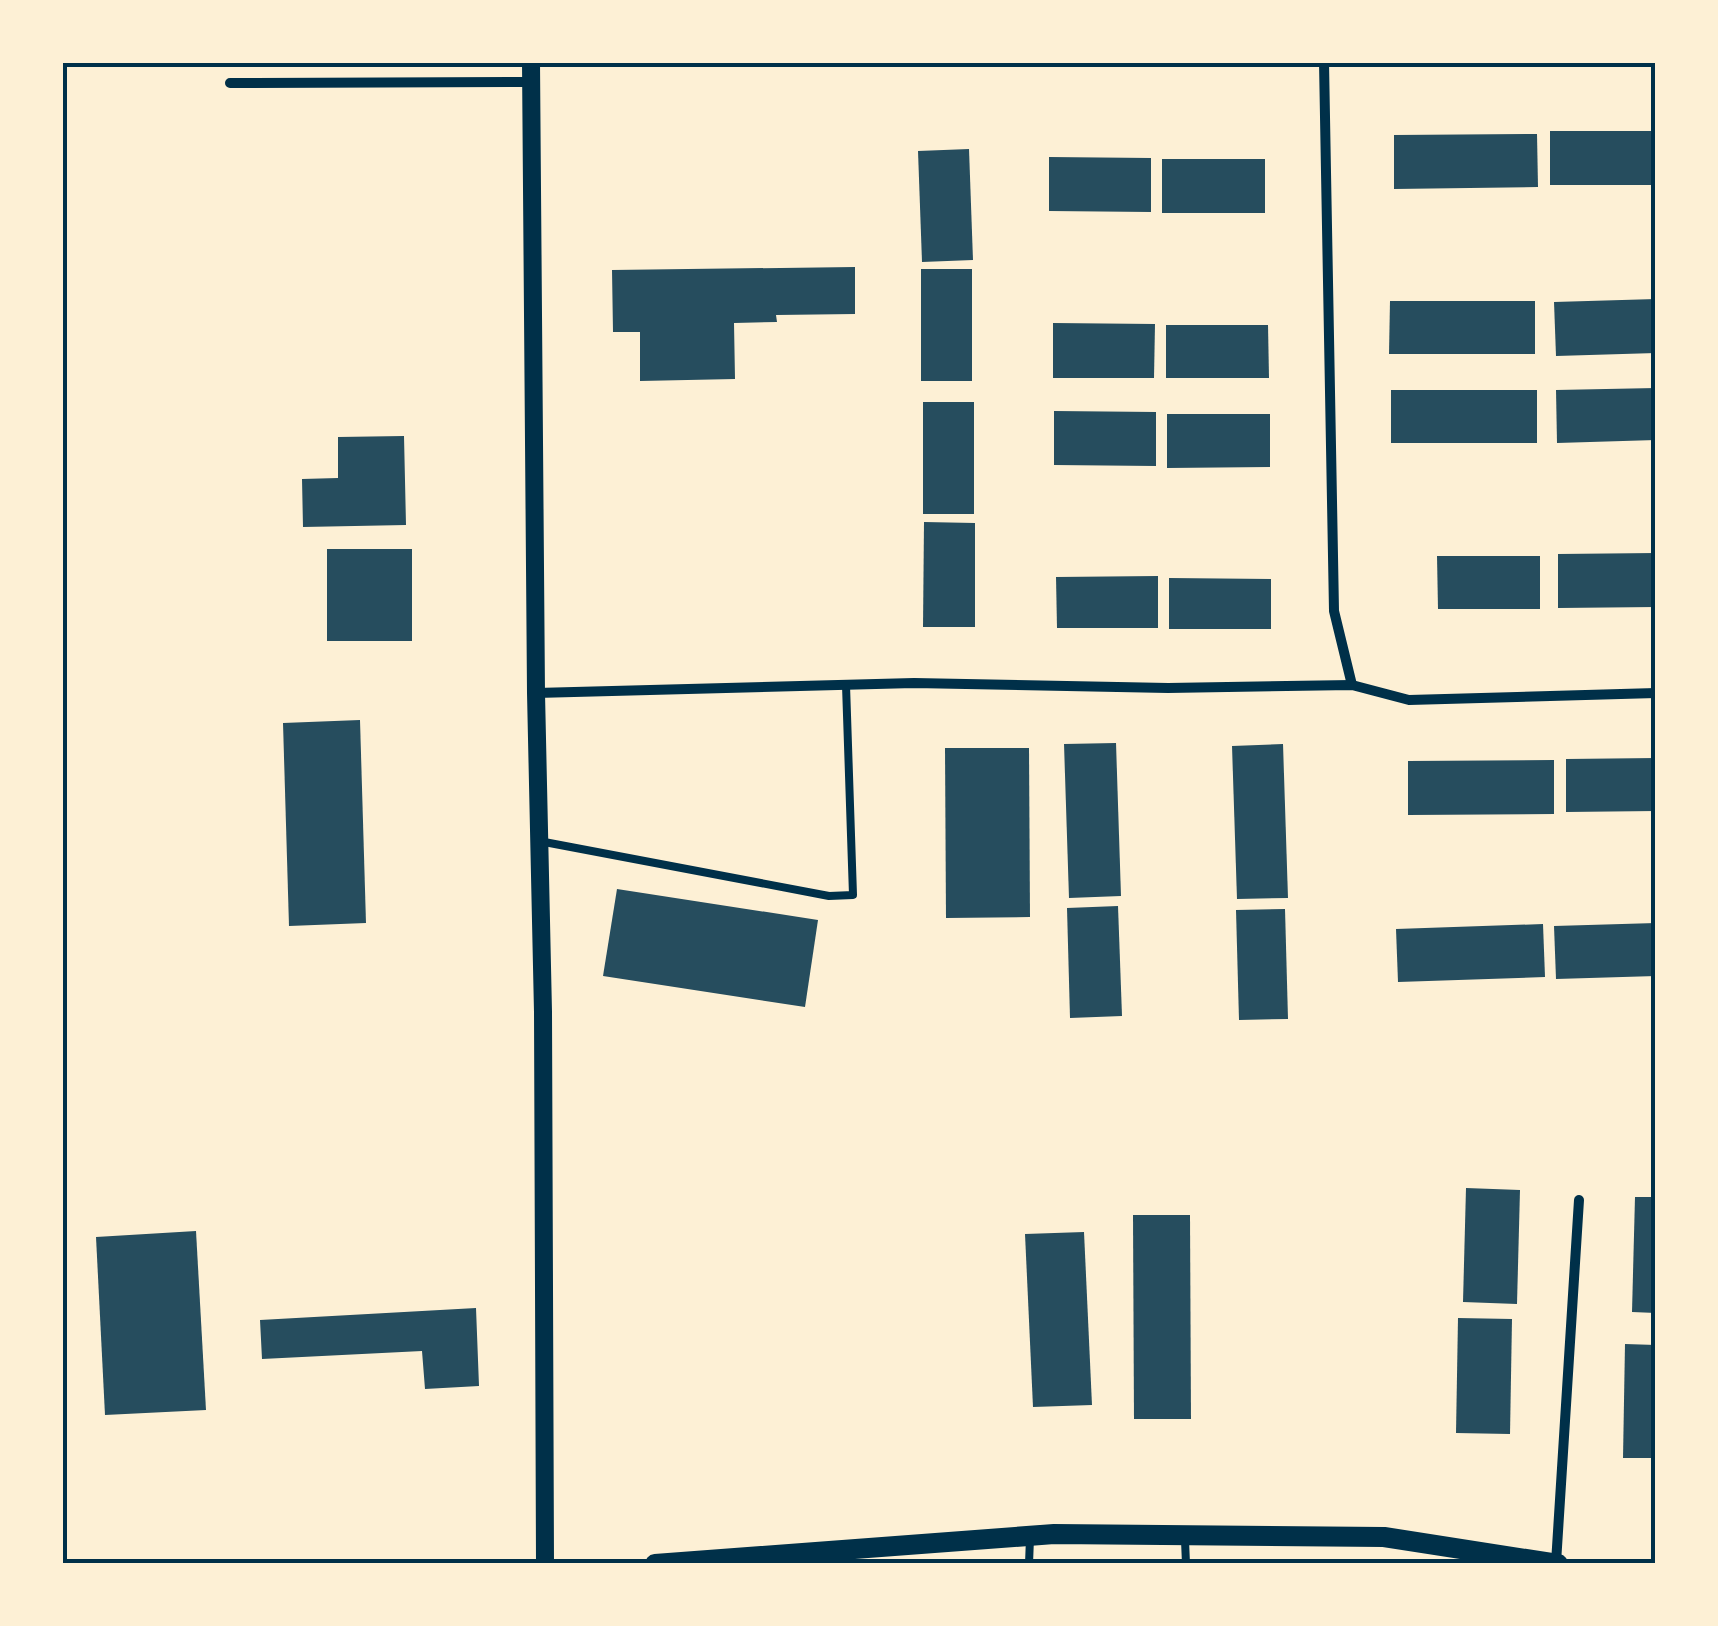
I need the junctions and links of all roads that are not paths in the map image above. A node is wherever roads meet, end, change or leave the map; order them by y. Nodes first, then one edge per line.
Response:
1 (1324, 62) edge
2 (531, 72) edge
3 (230, 83) dead end
4 (846, 685) junction
5 (1352, 685) junction
6 (536, 693) junction
7 (1656, 693) edge
8 (539, 841) junction
9 (1579, 1200) dead end
10 (1185, 1535) junction
11 (1030, 1536) junction
12 (1557, 1563) edge
13 (546, 1564) edge
14 (655, 1564) edge
15 (1030, 1564) edge
16 (1186, 1564) edge

1 - 5 street
2 - 3 street
2 - 6 street
4 - 5 street
4 - 6 street
4 - 8 lane
5 - 7 street
6 - 8 street
8 - 13 street
9 - 12 street
10 - 11 main road
10 - 12 main road
10 - 16 lane
11 - 14 main road
11 - 15 lane

